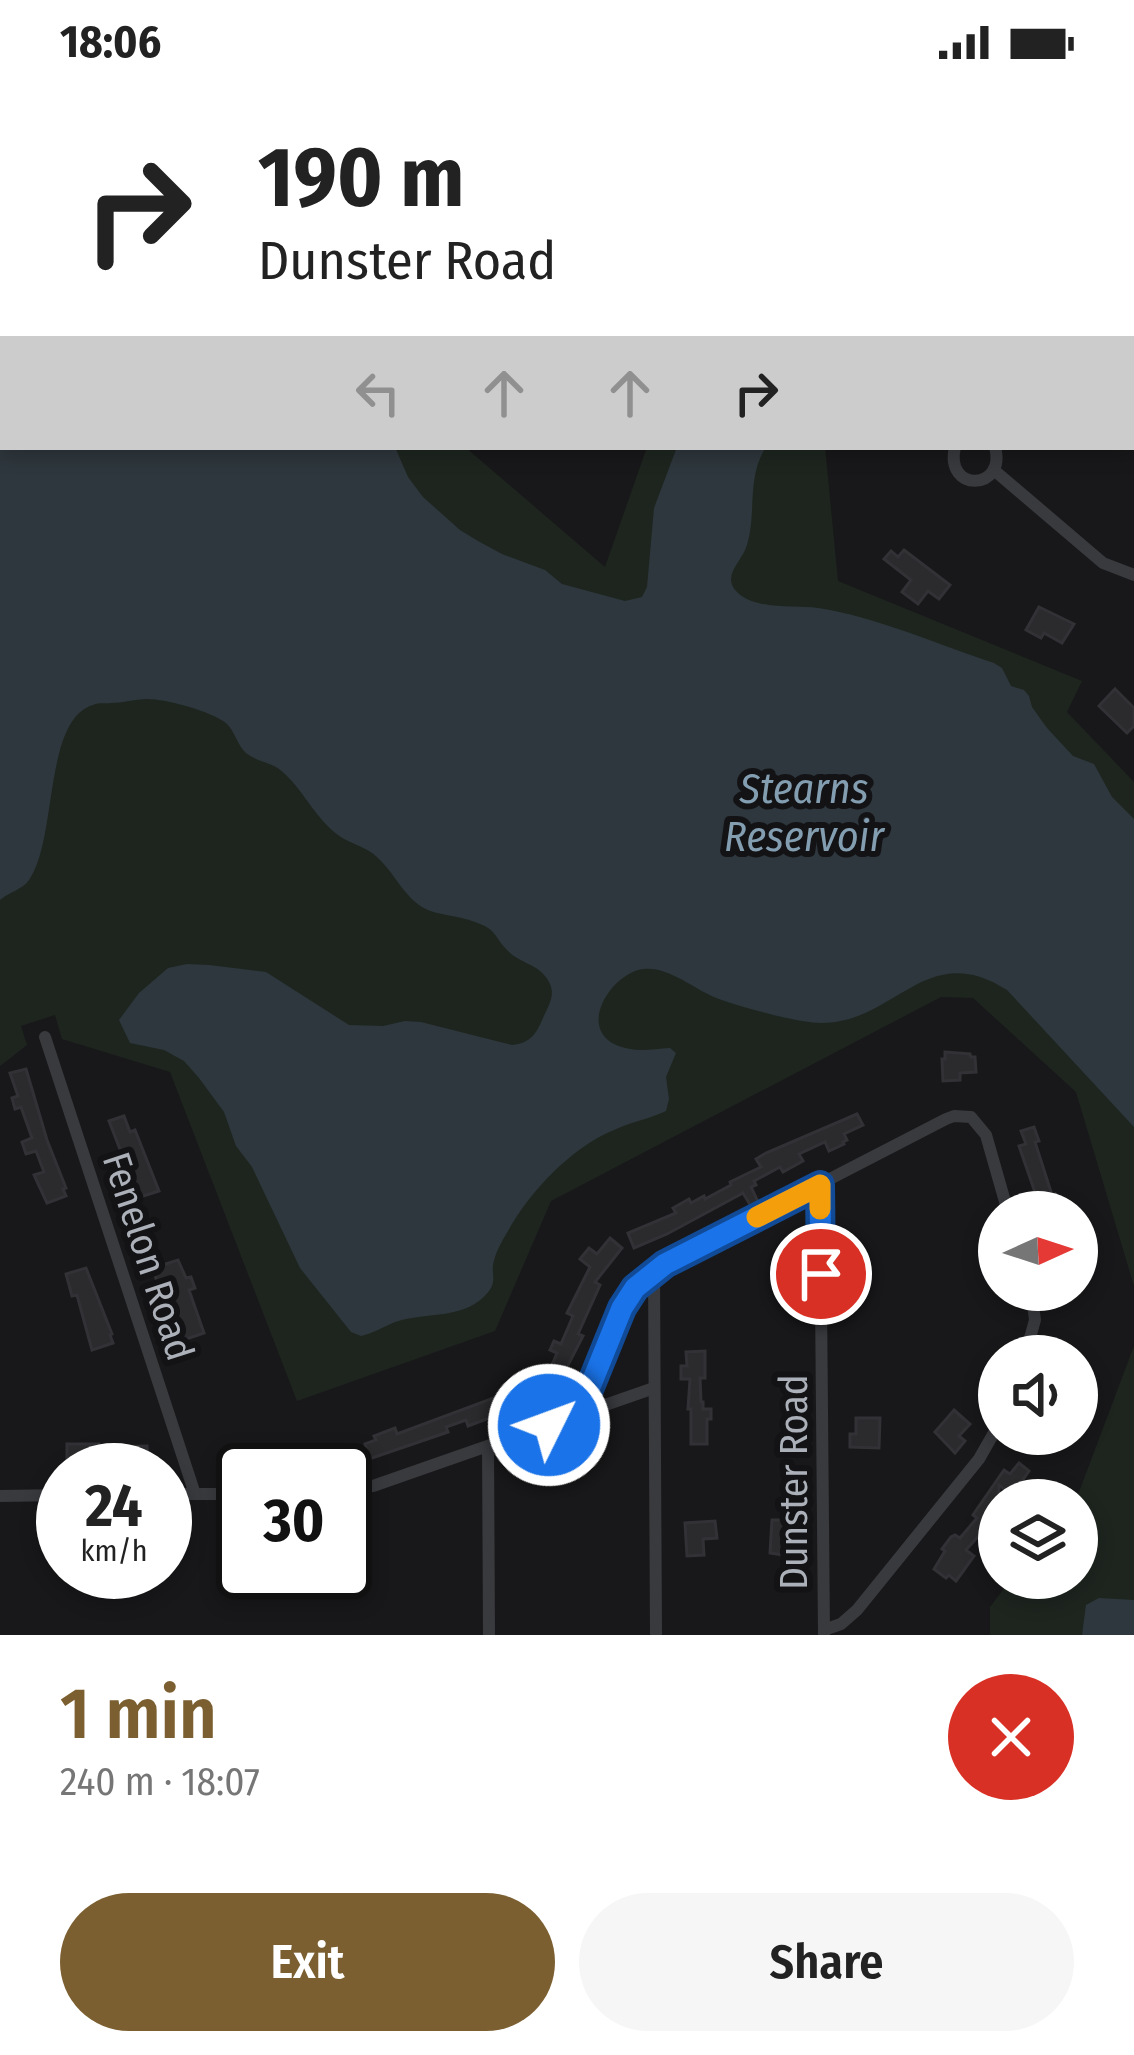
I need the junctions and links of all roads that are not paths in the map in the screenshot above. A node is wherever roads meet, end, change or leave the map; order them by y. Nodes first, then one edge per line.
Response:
1 (954, 450) edge
2 (996, 450) edge
3 (994, 471) junction
4 (1134, 575) edge
5 (45, 1037) dead end
6 (820, 1185) junction
7 (1002, 1191) edge
8 (654, 1272) junction
9 (654, 1388) junction
10 (579, 1414) junction
11 (488, 1446) junction
12 (981, 1455) edge
13 (372, 1486) edge
14 (195, 1494) joint
15 (216, 1494) edge
16 (0, 1496) edge
17 (36, 1496) edge
18 (824, 1633) edge
19 (489, 1635) edge
20 (656, 1635) edge

1 - 3 street
2 - 3 street
3 - 4 street
5 - 14 street, Fenelon Road
6 - 7 street
6 - 8 street
6 - 18 street, Dunster Road
8 - 9 street
8 - 10 street
9 - 10 street
9 - 20 street
10 - 11 street
11 - 13 street
11 - 19 street
12 - 18 street
14 - 15 street
16 - 17 street

